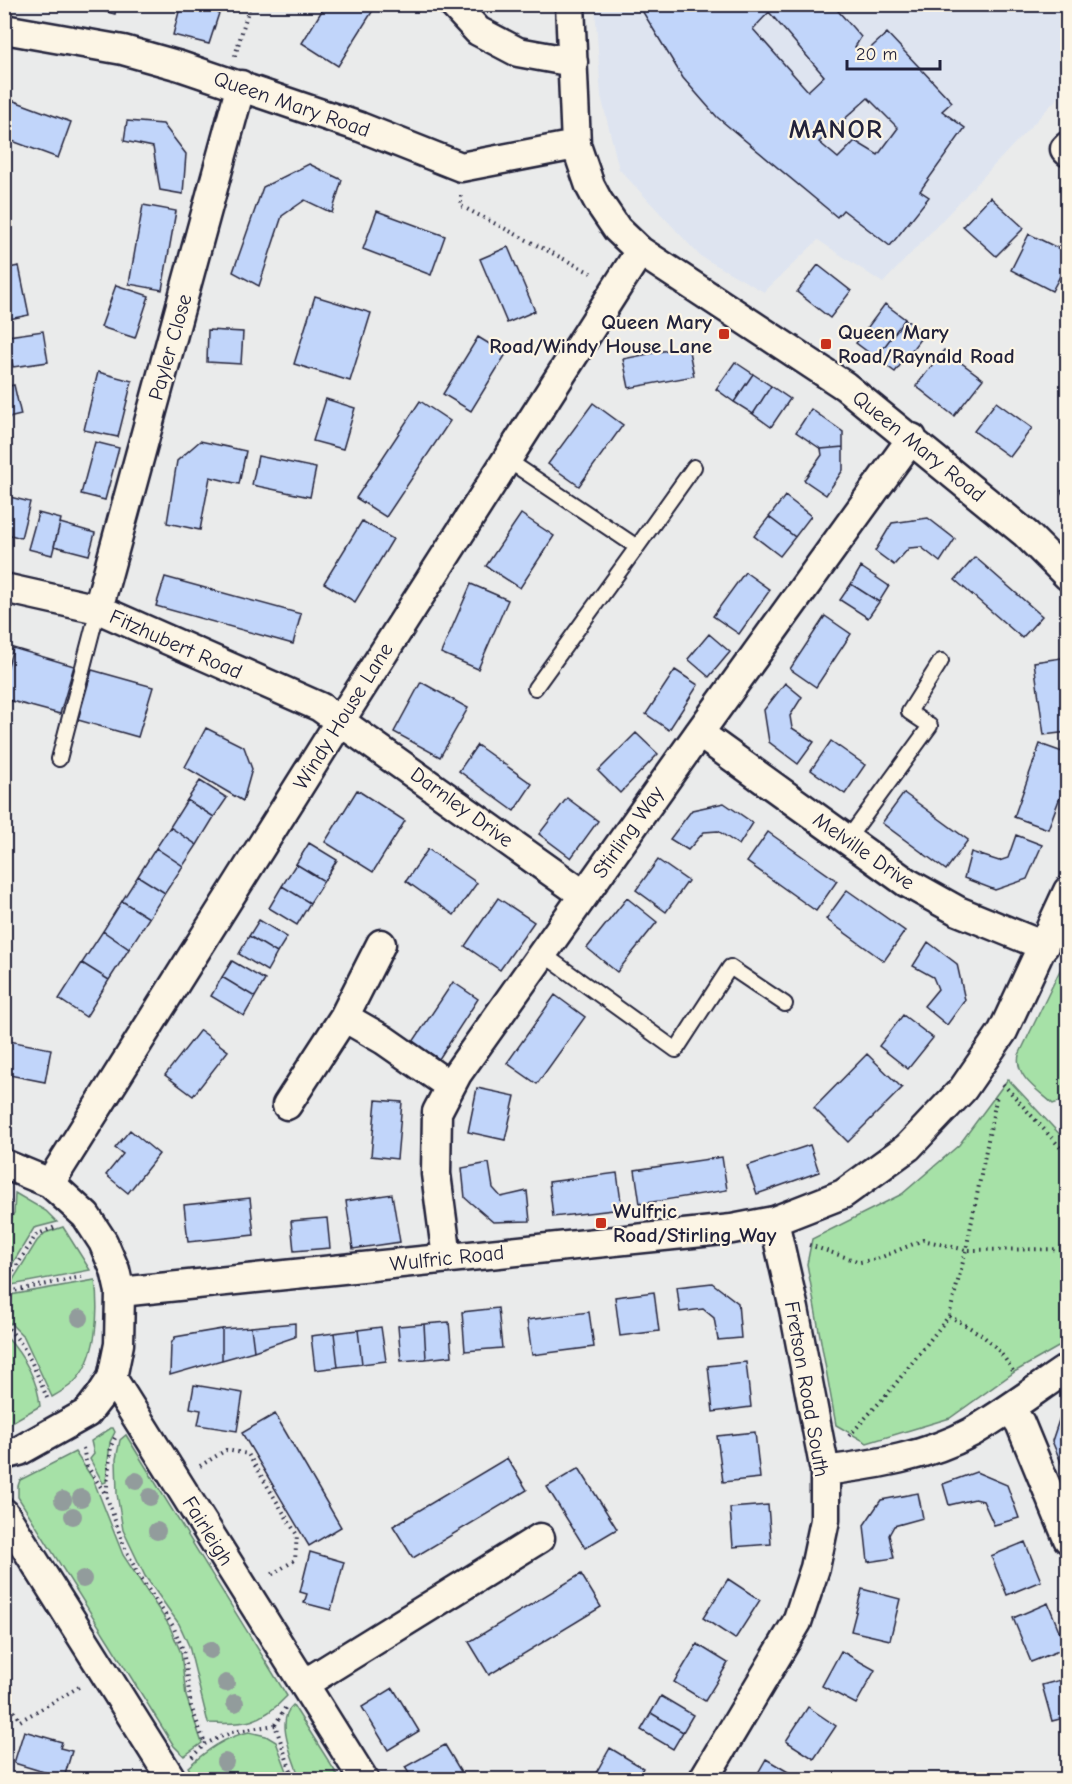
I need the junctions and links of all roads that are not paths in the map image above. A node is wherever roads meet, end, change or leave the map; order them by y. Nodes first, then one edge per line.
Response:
1 (453, 4) edge
2 (570, 4) edge
3 (4, 29) edge
4 (573, 62) junction
5 (238, 73) junction
6 (576, 145) junction
7 (1068, 146) edge
8 (1068, 152) edge
9 (640, 251) junction
10 (912, 438) junction
11 (507, 459) junction
12 (694, 467) dead end
13 (637, 547) junction
14 (1068, 576) edge
15 (4, 588) edge
16 (98, 609) junction
17 (941, 661) dead end
18 (535, 688) dead end
19 (340, 721) junction
20 (699, 733) junction
21 (59, 759) dead end
22 (847, 840) junction
23 (1068, 891) edge
24 (584, 895) junction
25 (381, 944) dead end
26 (1044, 946) junction
27 (543, 954) junction
28 (785, 1004) dead end
29 (344, 1017) junction
30 (450, 1086) junction
31 (287, 1105) dead end
32 (7, 1177) edge
33 (50, 1183) junction
34 (774, 1221) junction
35 (447, 1258) junction
36 (120, 1292) junction
37 (1068, 1368) edge
38 (112, 1378) junction
39 (1019, 1401) junction
40 (4, 1455) edge
41 (825, 1471) junction
42 (4, 1513) edge
43 (540, 1538) dead end
44 (1068, 1539) edge
45 (297, 1693) junction
46 (168, 1773) edge
47 (364, 1779) edge
48 (703, 1779) edge

1 - 4 street
2 - 4 street, Queen Mary Road
3 - 5 street, Queen Mary Road
4 - 6 street, Queen Mary Road
5 - 6 street, Queen Mary Road
5 - 16 street, Payler Close
6 - 9 street, Queen Mary Road
7 - 8 street
9 - 10 street, Queen Mary Road
9 - 11 street, Windy House Lane
10 - 14 street, Queen Mary Road
10 - 20 street, Stirling Way
11 - 13 lane
11 - 19 street, Windy House Lane
12 - 13 lane
13 - 18 lane
15 - 16 street, Fitzhubert Road
16 - 19 street, Fitzhubert Road
16 - 21 lane
17 - 22 lane
19 - 24 street, Darnley Drive
19 - 33 street, Windy House Lane
20 - 22 street, Melville Drive
20 - 24 street, Stirling Way
22 - 26 street, Melville Drive
23 - 26 street, Wulfric Road
24 - 27 street, Stirling Way
25 - 29 street
26 - 34 street, Wulfric Road
27 - 28 lane
27 - 30 street, Stirling Way
29 - 30 street
29 - 31 street
30 - 35 street, Stirling Way
32 - 33 street
33 - 36 street
34 - 35 street, Wulfric Road
34 - 41 street, Fretson Road South
35 - 36 street, Wulfric Road
36 - 38 street
37 - 39 street
38 - 40 street
38 - 45 street, Fairleigh
39 - 41 street
39 - 44 street
41 - 48 street, Fretson Road South
42 - 46 street
43 - 45 street
45 - 47 street, Fairleigh

